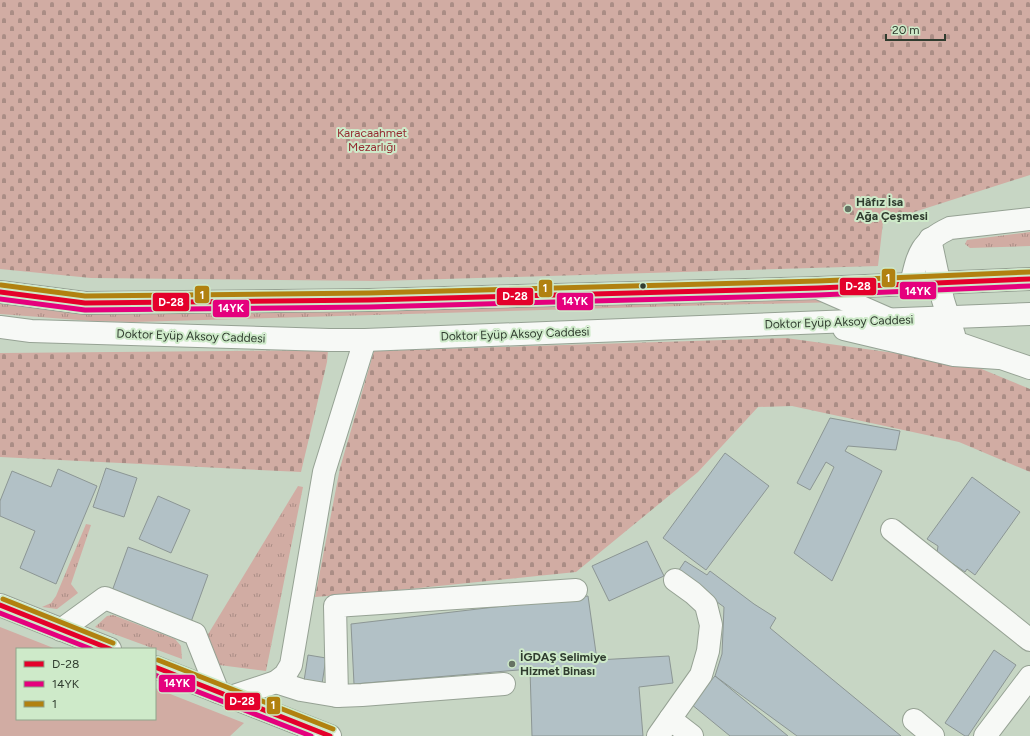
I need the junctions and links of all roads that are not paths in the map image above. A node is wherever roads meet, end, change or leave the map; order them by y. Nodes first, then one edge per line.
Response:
1 (1030, 219) edge
2 (930, 239) junction
3 (1030, 279) edge
4 (940, 283) junction
5 (911, 284) junction
6 (818, 288) junction
7 (0, 292) edge
8 (1030, 314) edge
9 (948, 318) junction
10 (891, 320) junction
11 (817, 322) junction
12 (0, 327) edge
13 (365, 340) junction
14 (957, 342) junction
15 (999, 358) junction
16 (1030, 368) edge
17 (892, 530) dead end
18 (675, 580) dead end
19 (576, 590) dead end
20 (0, 605) edge
21 (61, 630) junction
22 (1030, 640) edge
23 (107, 648) edge
24 (156, 667) edge
25 (1030, 677) edge
26 (276, 682) junction
27 (504, 684) dead end
28 (224, 695) junction
29 (337, 696) junction
30 (914, 720) dead end
31 (676, 730) edge
32 (330, 736) edge
33 (933, 736) edge
34 (985, 736) edge

1 - 2 main road
2 - 4 main road
2 - 5 main road
3 - 4 main road
4 - 5 main road
4 - 9 main road
5 - 6 main road
6 - 7 main road
6 - 10 main road
8 - 9 main road, Doktor Eyüp Aksoy Caddesi
9 - 10 main road, Doktor Eyüp Aksoy Caddesi
9 - 14 main road
10 - 11 main road, Doktor Eyüp Aksoy Caddesi
10 - 14 main road
11 - 13 main road, Doktor Eyüp Aksoy Caddesi
11 - 15 main road
12 - 13 main road, Doktor Eyüp Aksoy Caddesi
13 - 26 main road
14 - 15 main road
15 - 16 main road
17 - 22 main road
18 - 31 main road
19 - 29 main road
20 - 21 main road
21 - 23 main road
21 - 28 main road
24 - 28 main road
25 - 34 main road
26 - 28 main road
26 - 29 main road
27 - 29 main road
28 - 32 main road
30 - 33 main road

